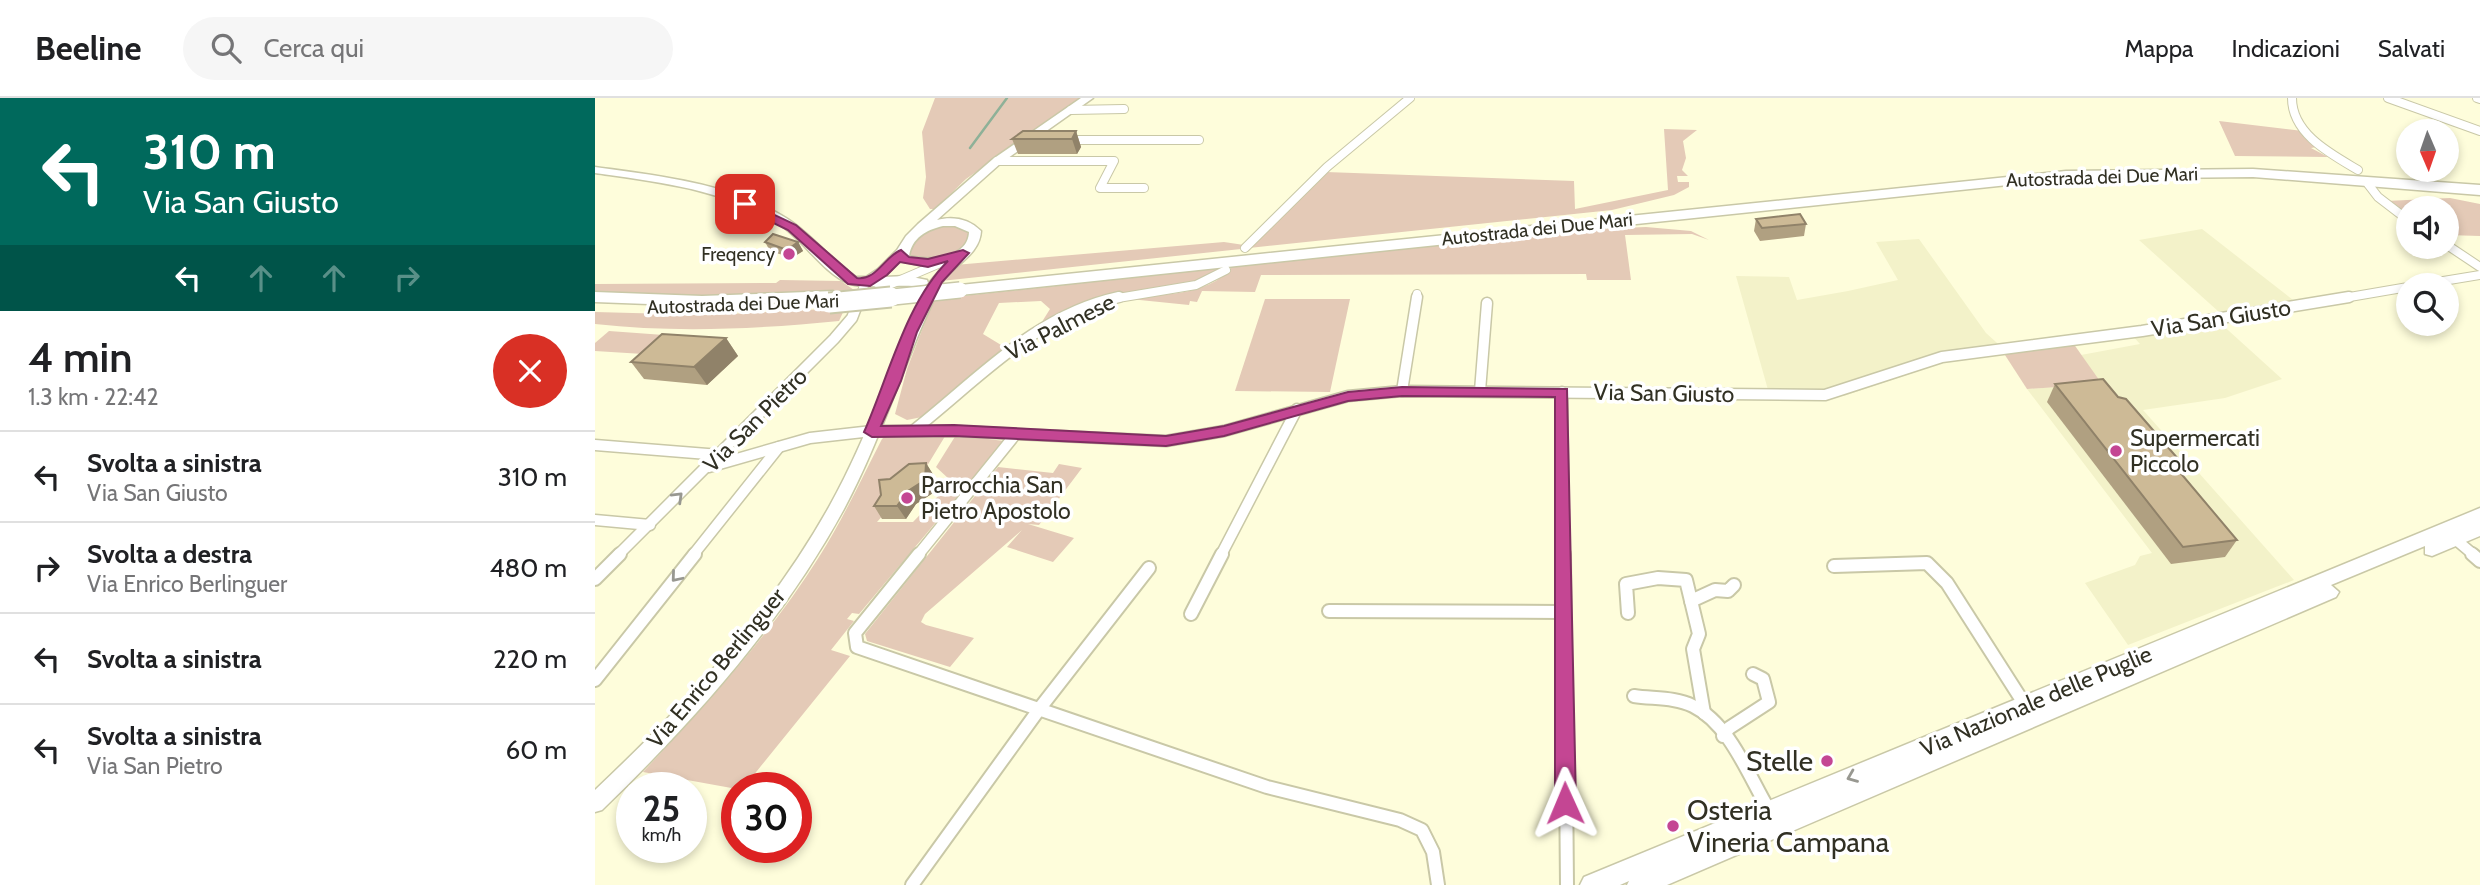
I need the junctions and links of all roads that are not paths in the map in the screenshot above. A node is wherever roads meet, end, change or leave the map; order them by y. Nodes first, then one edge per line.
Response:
1 (1088, 98) edge
2 (1411, 98) edge
3 (2292, 98) edge
4 (2388, 98) edge
5 (1124, 109) dead end
6 (1071, 110) junction
7 (2480, 131) edge
8 (1027, 140) junction
9 (1040, 140) edge
10 (1053, 140) edge
11 (1199, 140) dead end
12 (997, 161) junction
13 (595, 170) edge
14 (2358, 170) dead end
15 (2368, 184) dead end
16 (1144, 188) dead end
17 (2480, 188) edge
18 (956, 195) junction
19 (2396, 211) edge
20 (970, 225) junction
21 (916, 234) junction
22 (1245, 248) dead end
23 (963, 253) junction
24 (2459, 253) edge
25 (901, 256) junction
26 (946, 261) junction
27 (2480, 267) edge
28 (1226, 270) dead end
29 (2480, 275) edge
30 (920, 277) junction
31 (2459, 278) edge
32 (897, 281) junction
33 (865, 283) junction
34 (962, 287) junction
35 (2396, 289) edge
36 (1417, 293) dead end
37 (595, 297) edge
38 (1487, 303) dead end
39 (595, 305) edge
40 (852, 318) junction
41 (910, 332) junction
42 (1402, 391) junction
43 (1480, 391) junction
44 (1562, 392) junction
45 (1297, 409) junction
46 (914, 430) junction
47 (872, 432) junction
48 (1015, 435) junction
49 (595, 445) edge
50 (779, 447) junction
51 (720, 455) junction
52 (709, 467) junction
53 (2480, 515) edge
54 (595, 520) edge
55 (650, 525) junction
56 (2480, 528) edge
57 (2455, 539) junction
58 (2480, 561) edge
59 (1834, 566) dead end
60 (1149, 568) dead end
61 (595, 579) edge
62 (1734, 585) dead end
63 (1691, 601) junction
64 (1329, 611) dead end
65 (1563, 612) junction
66 (1628, 613) dead end
67 (1191, 614) dead end
68 (1753, 674) dead end
69 (595, 680) edge
70 (1635, 696) dead end
71 (2025, 705) junction
72 (1040, 708) junction
73 (1704, 713) junction
74 (1723, 736) junction
75 (595, 803) edge
76 (1769, 810) junction
77 (1664, 880) edge
78 (912, 885) edge
79 (1438, 885) edge
80 (1567, 885) edge
81 (1592, 885) edge
82 (1639, 885) edge

1 - 6 main road
2 - 22 street
3 - 14 street
4 - 7 street
5 - 6 street
6 - 8 main road
8 - 9 street
8 - 12 main road
10 - 11 street
12 - 16 street
12 - 18 main road
13 - 33 main road
15 - 19 street
17 - 34 highway, Autostrada dei Due Mari
18 - 20 main road
18 - 21 main road
20 - 21 main road
20 - 23 main road
21 - 25 main road
23 - 26 main road
23 - 41 main road, Via Enrico Berlinguer
24 - 27 street
25 - 26 main road
25 - 30 main road
25 - 33 main road
26 - 30 street
28 - 46 street, Via Palmese
29 - 31 street
30 - 32 main road
30 - 41 main road, Via Enrico Berlinguer
32 - 33 main road
32 - 40 street
33 - 40 street, Via San Pietro
34 - 37 highway, Autostrada dei Due Mari
34 - 39 highway, Autostrada dei Due Mari, bridge
35 - 44 street, Via San Giusto
36 - 42 street
38 - 43 street
40 - 51 street, Via San Pietro
41 - 47 main road, Via Enrico Berlinguer
42 - 43 street, Via San Giusto
42 - 45 street, Via San Giusto
43 - 44 street, Via San Giusto
44 - 65 street
45 - 48 street, Via San Giusto
45 - 67 street
46 - 47 street, Via San Giusto
46 - 48 street, Via San Giusto
47 - 50 street, Via San Giusto
47 - 75 main road, Via Enrico Berlinguer
48 - 72 street
49 - 51 street
50 - 52 street, Via San Giusto
50 -> 69 street
51 - 52 street, Via San Pietro
55 -> 52 street, Via San Pietro
53 - 71 main road, Via Nazionale delle Puglie
54 - 55 street
55 - 61 street, Via San Pietro
56 - 57 main road, Via Nazionale delle Puglie
57 - 58 street
57 - 77 main road, Via Nazionale delle Puglie
59 - 71 street
60 - 72 street
62 - 63 street
63 - 66 street
63 - 73 street
64 - 65 street
65 - 80 street
68 - 74 street
70 - 73 street
71 -> 76 main road, Via Nazionale delle Puglie
72 - 78 street
72 - 79 street
73 - 74 street
74 - 76 street
76 - 81 main road, Via Nazionale delle Puglie
77 - 82 main road, Via Nazionale delle Puglie

